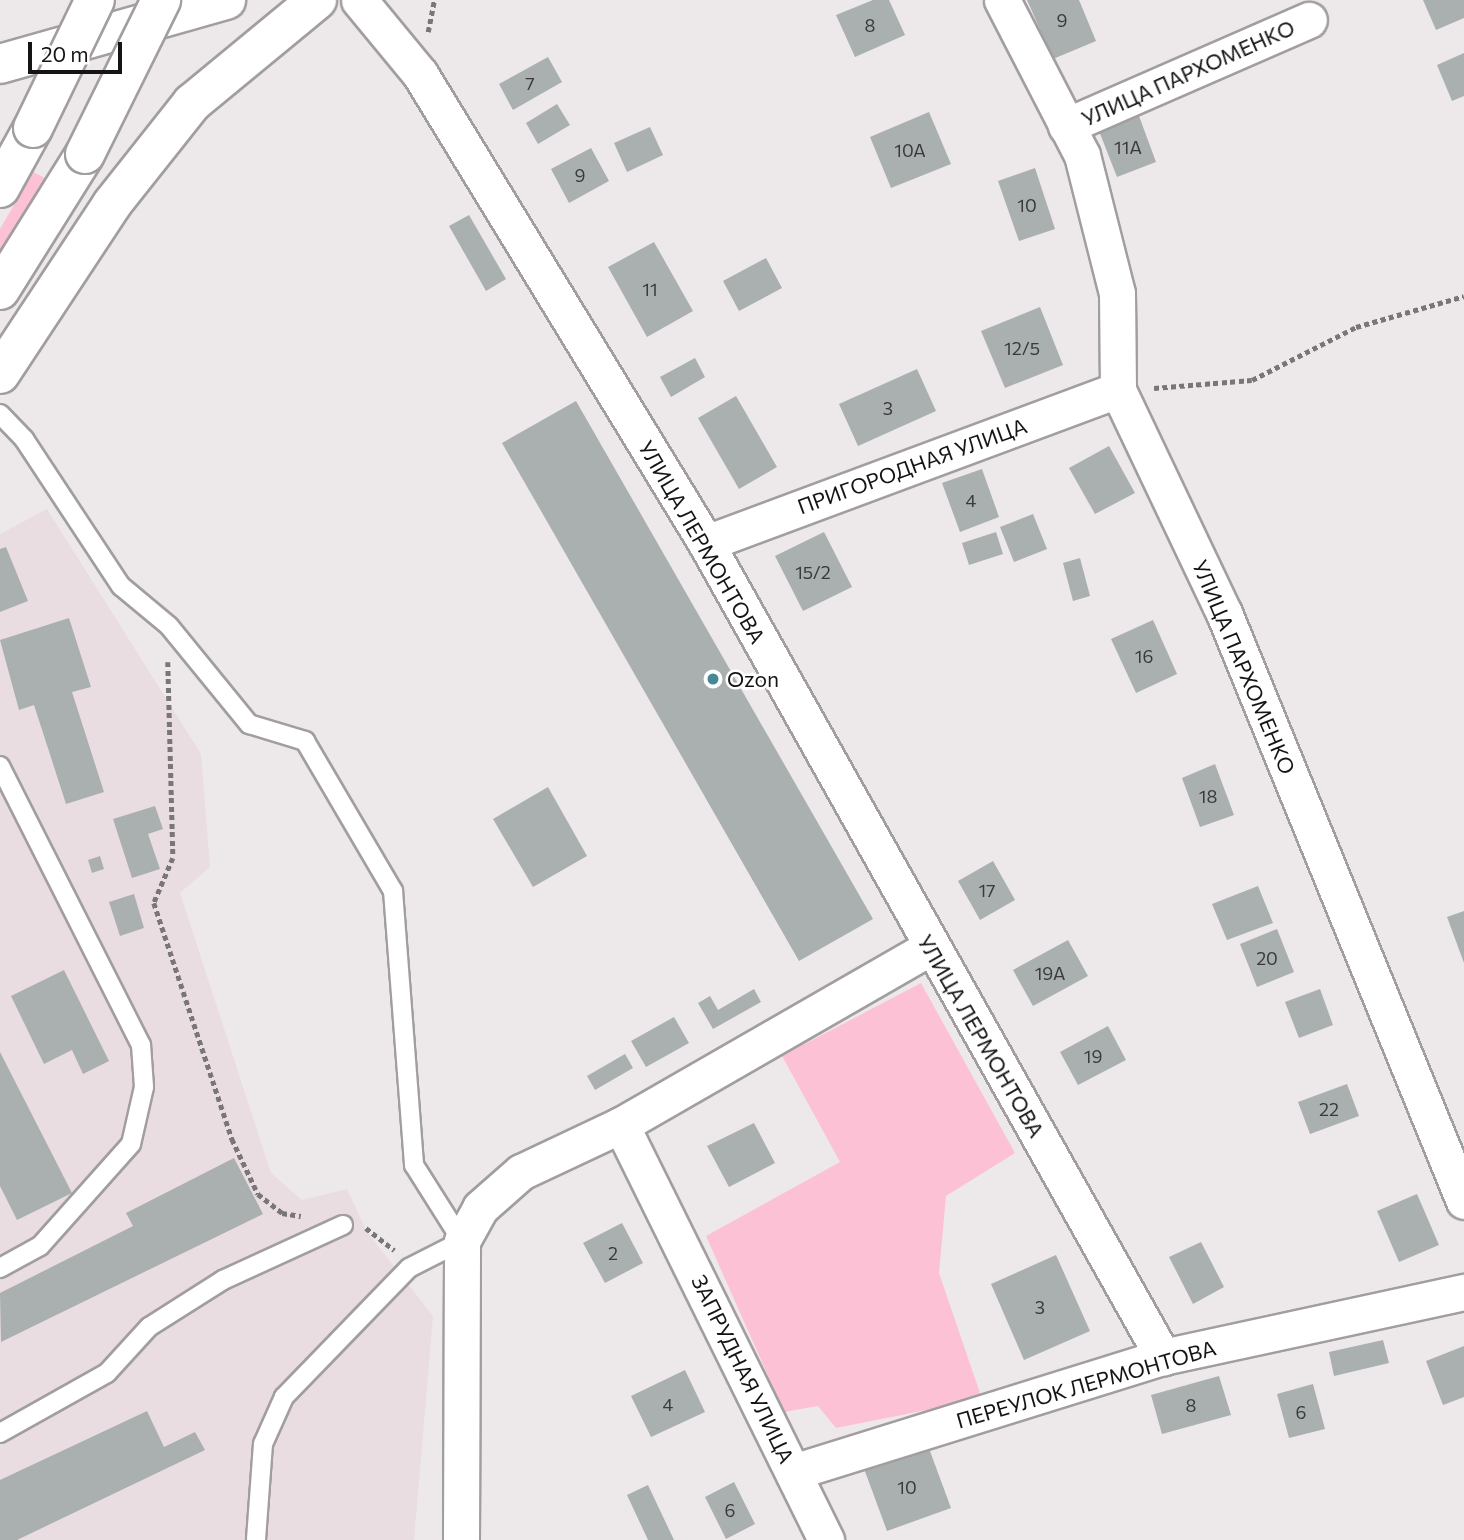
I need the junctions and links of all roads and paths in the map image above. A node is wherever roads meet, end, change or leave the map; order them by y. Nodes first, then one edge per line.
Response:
1 (95, 0) edge
2 (161, 0) edge
3 (226, 0) edge
4 (317, 0) edge
5 (359, 0) edge
6 (1002, 0) edge
7 (1309, 20) dead end
8 (0, 64) edge
9 (1066, 126) junction
10 (0, 188) edge
11 (0, 290) edge
12 (1464, 296) edge
13 (0, 374) edge
14 (1118, 390) junction
15 (0, 414) edge
16 (706, 543) junction
17 (169, 626) junction
18 (0, 766) edge
19 (930, 947) junction
20 (621, 1125) junction
21 (1464, 1201) edge
22 (343, 1226) junction
23 (462, 1241) junction
24 (0, 1268) edge
25 (410, 1268) junction
26 (1464, 1292) edge
27 (1163, 1357) junction
28 (0, 1433) edge
29 (793, 1472) junction
30 (256, 1540) edge
31 (461, 1540) edge
32 (826, 1540) edge

1 - 10 main road, bridge
2 - 11 main road, bridge
3 - 8 main road
4 - 13 main road
5 - 16 street, УЛИЦА ЛЕРМОНТОВА
6 - 9 street, УЛИЦА ПАРХОМЕНКО
7 - 9 street, УЛИЦА ПАРХОМЕНКО
9 - 14 street, УЛИЦА ПАРХОМЕНКО
12 - 14 path
14 - 16 street, ПРИГОРОДНАЯ УЛИЦА
14 - 21 street, УЛИЦА ПАРХОМЕНКО
15 - 17 lane
16 - 19 street, УЛИЦА ЛЕРМОНТОВА
17 - 22 path
17 - 23 lane
18 - 24 lane
19 - 20 street
19 - 27 street, УЛИЦА ЛЕРМОНТОВА
20 - 23 street
20 - 29 street, ЗАПРУДНАЯ УЛИЦА
22 - 25 path
22 - 28 lane
23 - 25 lane
23 - 31 street
25 - 30 lane
26 - 27 street, ПЕРЕУЛОК ЛЕРМОНТОВА
27 - 29 street, ПЕРЕУЛОК ЛЕРМОНТОВА
29 - 32 street, ЗАПРУДНАЯ УЛИЦА

